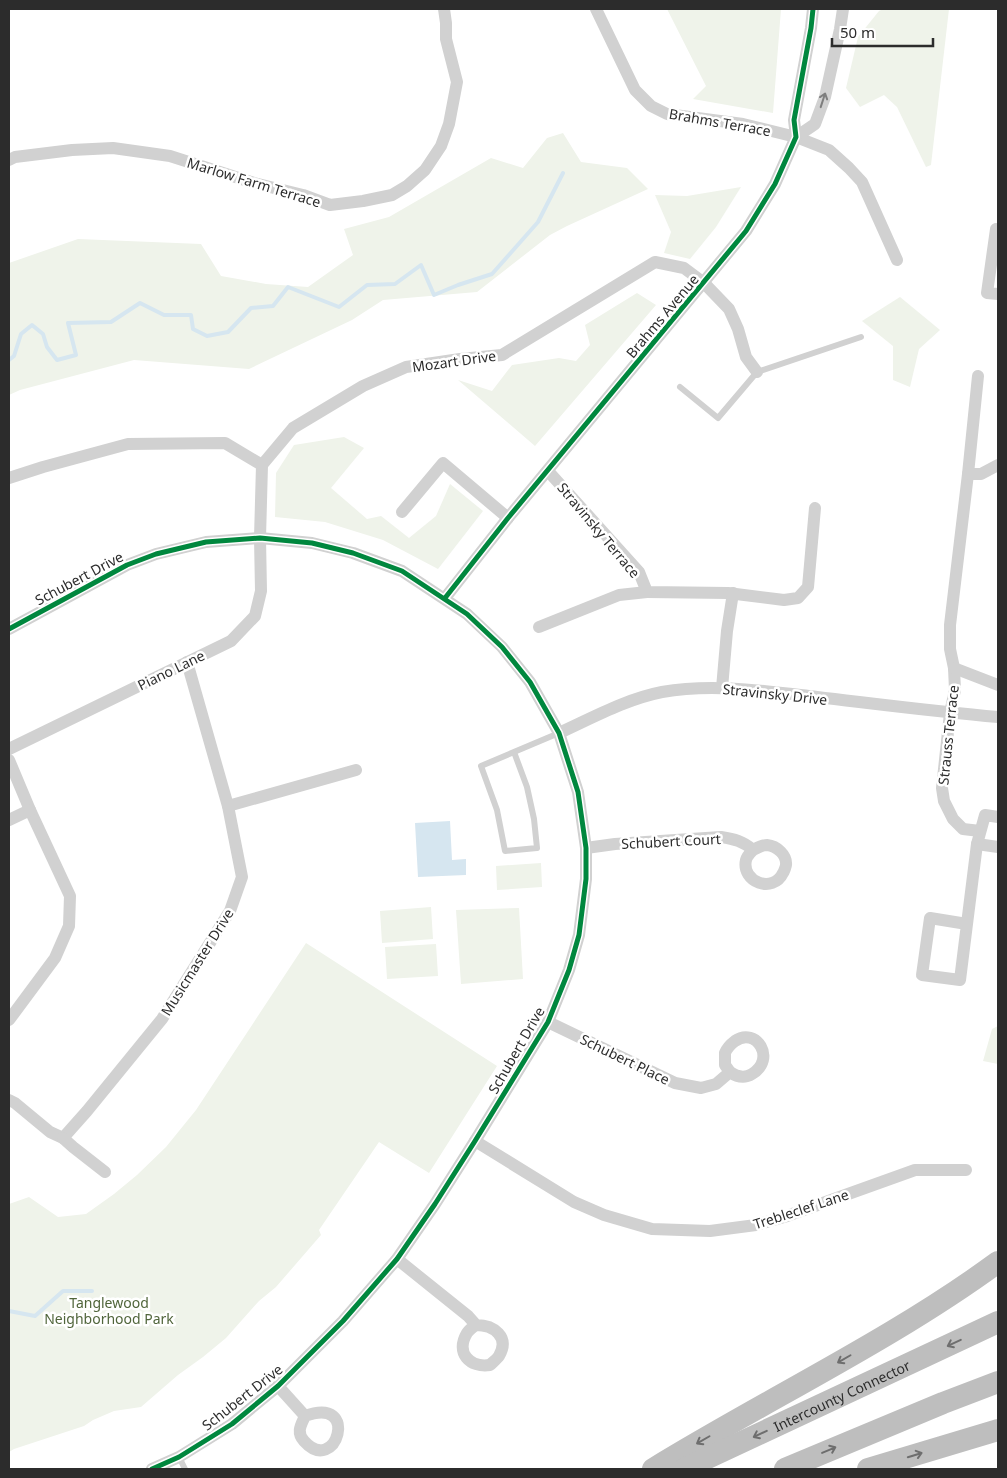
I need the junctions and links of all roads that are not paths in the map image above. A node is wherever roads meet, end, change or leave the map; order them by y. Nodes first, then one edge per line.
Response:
1 (444, 9) edge
2 (453, 9) edge
3 (596, 9) edge
4 (813, 9) edge
5 (843, 9) edge
6 (446, 23) junction
7 (796, 138) junction
8 (9, 160) edge
9 (998, 230) edge
10 (897, 260) dead end
11 (704, 283) junction
12 (998, 294) edge
13 (861, 337) dead end
14 (758, 372) junction
15 (978, 376) dead end
16 (680, 387) dead end
17 (262, 464) junction
18 (998, 465) edge
19 (548, 471) junction
20 (968, 474) junction
21 (9, 478) edge
22 (815, 508) dead end
23 (402, 512) dead end
24 (508, 518) junction
25 (260, 538) junction
26 (647, 592) junction
27 (733, 593) junction
28 (445, 598) junction
29 (539, 627) dead end
30 (9, 629) edge
31 (187, 662) junction
32 (954, 668) junction
33 (998, 686) edge
34 (722, 688) junction
35 (950, 713) junction
36 (998, 717) edge
37 (559, 733) junction
38 (9, 749) edge
39 (514, 752) junction
40 (9, 760) edge
41 (356, 770) dead end
42 (228, 806) junction
43 (30, 810) junction
44 (998, 817) edge
45 (9, 820) edge
46 (978, 838) junction
47 (998, 847) edge
48 (586, 848) junction
49 (753, 850) dead end
50 (967, 924) junction
51 (9, 1020) edge
52 (548, 1022) junction
53 (730, 1072) dead end
54 (9, 1100) edge
55 (63, 1138) junction
56 (475, 1141) junction
57 (966, 1170) dead end
58 (105, 1172) dead end
59 (397, 1259) junction
60 (998, 1262) edge
61 (998, 1322) edge
62 (476, 1325) dead end
63 (998, 1382) edge
64 (278, 1386) junction
65 (305, 1416) dead end
66 (998, 1430) edge
67 (178, 1457) junction
68 (152, 1469) edge
69 (185, 1469) edge
70 (653, 1469) edge
71 (684, 1469) edge
72 (785, 1469) edge
73 (868, 1469) edge

1 - 6 street, Marlow Farm Terrace
2 - 6 street
3 - 7 street, Brahms Terrace
4 - 7 street, Brahms Avenue
7 -> 5 street, Brahms Avenue
6 - 8 street, Marlow Farm Terrace
7 - 10 street, Brahms Terrace
7 - 11 street, Brahms Avenue
9 - 12 street
11 - 14 street, Mozart Drive
11 - 17 street, Mozart Drive
11 - 19 street, Brahms Avenue
13 - 14 lane
14 - 16 lane
15 - 20 street, Strauss Terrace
17 - 21 street
17 - 25 street
18 - 20 street
19 - 24 street, Brahms Avenue
19 - 26 street, Stravinsky Terrace
20 - 32 street, Strauss Terrace
22 - 27 street, Stravinsky Terrace
23 - 24 street
24 - 28 street, Brahms Avenue
25 - 28 street, Schubert Drive
25 - 30 street, Schubert Drive
25 - 31 street, Piano Lane
26 - 27 street, Stravinsky Terrace
26 - 29 street, Stravinsky Terrace
27 - 34 street
28 - 37 street, Schubert Drive
31 - 38 street, Piano Lane
31 - 42 street, Musicmaster Drive
32 - 33 street
32 - 35 street, Strauss Terrace
34 - 35 street, Stravinsky Drive
34 - 37 street, Stravinsky Drive
35 - 36 street, Stravinsky Drive
35 - 46 street, Strauss Terrace
37 - 39 lane
37 - 48 street, Schubert Drive
39 - 39 lane
40 - 43 street
41 - 42 street
42 - 55 street, Musicmaster Drive
43 - 45 street
43 - 51 street
44 - 46 street
46 - 47 street
46 - 50 street
48 - 49 street, Schubert Court
48 - 52 street, Schubert Drive
50 - 50 street
52 - 53 street, Schubert Place
52 - 56 street, Schubert Drive
54 - 55 street
55 - 58 street
56 - 57 street, Trebleclef Lane
56 - 59 street, Schubert Drive
59 - 62 street
59 - 64 street, Schubert Drive
60 -> 70 highway
61 -> 71 highway, Intercounty Connector
72 -> 63 highway
64 - 65 street
64 - 67 street, Schubert Drive
73 -> 66 highway
67 - 68 street, Schubert Drive
67 - 69 lane

